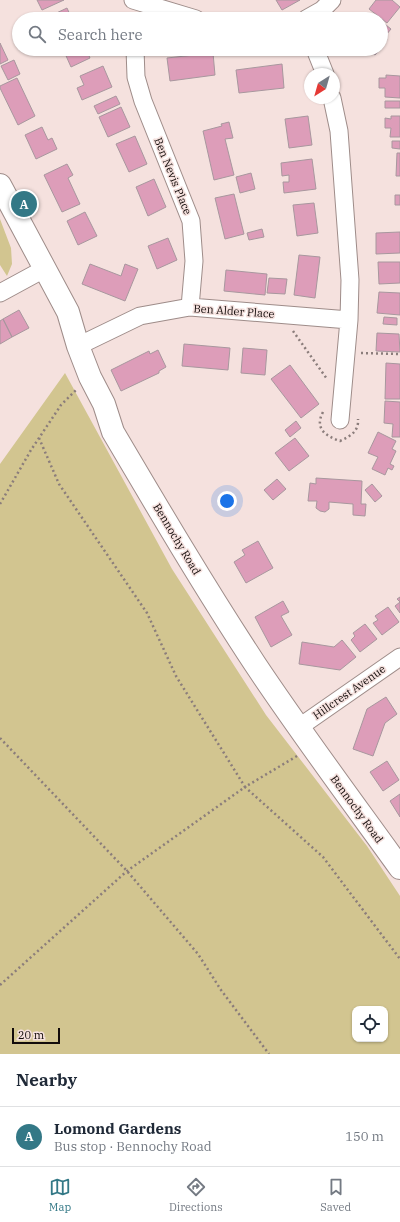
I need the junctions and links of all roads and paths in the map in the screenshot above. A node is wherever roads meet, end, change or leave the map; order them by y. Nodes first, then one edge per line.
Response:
1 (332, 0) edge
2 (140, 8) edge
3 (160, 12) edge
4 (318, 12) edge
5 (135, 56) edge
6 (319, 56) edge
7 (323, 68) edge
8 (333, 104) edge
9 (0, 185) edge
10 (46, 268) junction
11 (0, 293) edge
12 (190, 307) junction
13 (349, 320) junction
14 (292, 330) dead end
15 (78, 346) junction
16 (361, 353) dead end
17 (400, 354) edge
18 (328, 381) dead end
19 (81, 385) dead end
20 (325, 409) dead end
21 (357, 414) dead end
22 (340, 420) dead end
23 (39, 438) junction
24 (0, 504) edge
25 (400, 657) edge
26 (298, 728) junction
27 (0, 738) edge
28 (312, 747) junction
29 (245, 787) junction
30 (400, 868) edge
31 (127, 871) junction
32 (400, 959) edge
33 (0, 985) edge
34 (269, 1054) edge

1 - 4 street
2 - 3 street
5 - 12 street, Ben Nevis Place
6 - 7 street
8 - 13 street
9 - 10 street, Bennochy Road
10 - 11 street
10 - 15 street, Bennochy Road
12 - 13 street, Ben Alder Place
12 - 15 street, Ben Alder Place
13 - 22 street
14 - 18 path
15 - 26 street, Bennochy Road
16 - 17 path
19 - 23 path
20 - 21 path
23 - 24 path
23 - 29 path
25 - 26 street, Hillcrest Avenue
26 - 28 street, Bennochy Road
27 - 31 path
28 - 29 path
28 - 30 street, Bennochy Road
29 - 31 path
29 - 32 path
31 - 33 path
31 - 34 path

